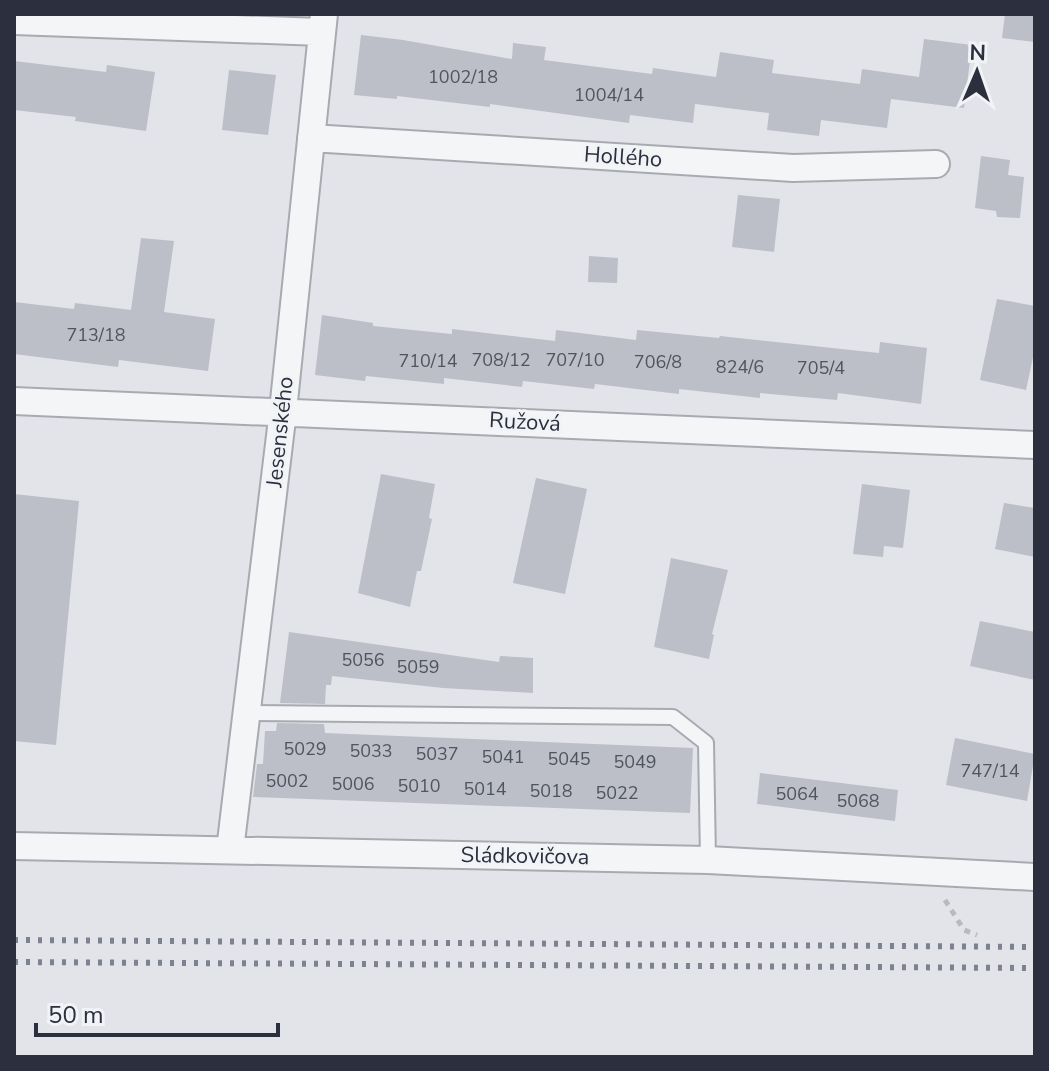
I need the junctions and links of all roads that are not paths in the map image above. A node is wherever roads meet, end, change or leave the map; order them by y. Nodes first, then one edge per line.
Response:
1 (14, 21) edge
2 (322, 23) edge
3 (311, 138) junction
4 (936, 164) dead end
5 (14, 401) edge
6 (283, 411) junction
7 (1035, 445) edge
8 (246, 713) junction
9 (14, 846) edge
10 (230, 850) junction
11 (708, 860) junction
12 (1035, 877) edge

1 - 2 street
2 - 3 street, Jesenského
3 - 4 street, Hollého
3 - 6 street, Jesenského
5 - 6 street, Ružová
6 - 7 street, Ružová
6 - 8 street, Jesenského
8 - 10 street, Jesenského
8 - 11 lane
9 - 10 street, Sládkovičova
10 - 11 street, Sládkovičova
11 - 12 street, Sládkovičova

